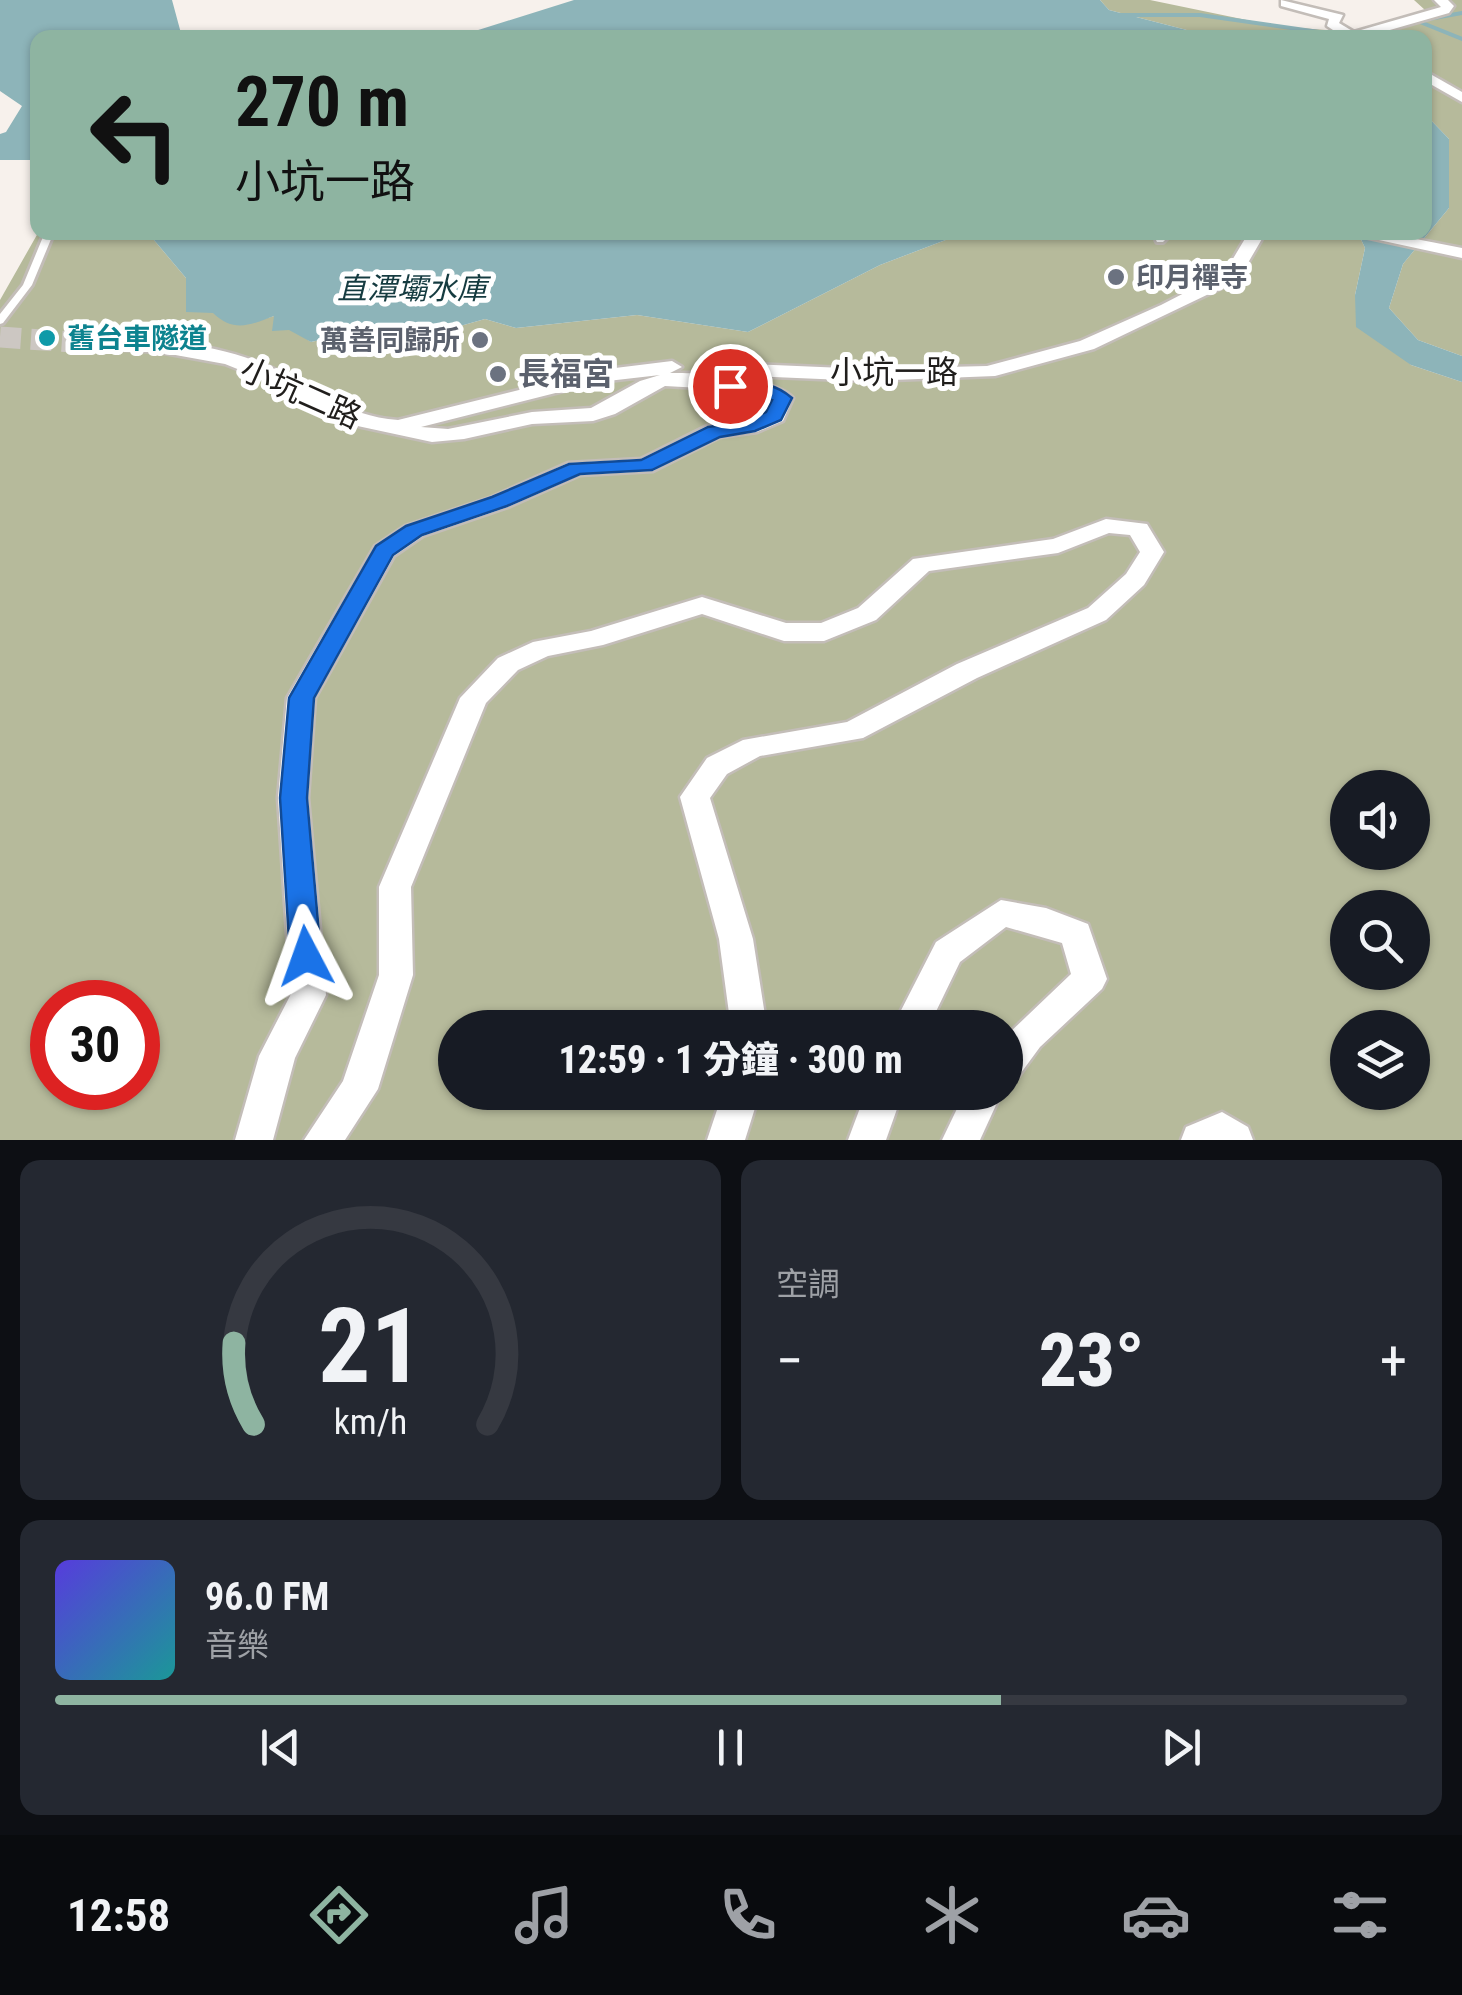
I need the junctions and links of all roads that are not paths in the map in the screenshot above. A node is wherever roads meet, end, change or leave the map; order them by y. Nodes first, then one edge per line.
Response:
1 (1440, 0) edge
2 (1286, 3) dead end
3 (1342, 30) edge
4 (1376, 30) edge
5 (1432, 79) edge
6 (1462, 98) edge
7 (47, 240) edge
8 (1253, 240) edge
9 (1389, 240) edge
10 (1462, 252) edge
11 (0, 321) edge
12 (86, 343) tunnel mouth
13 (398, 426) junction
14 (748, 1010) edge
15 (919, 1010) edge
16 (1023, 1041) edge
17 (736, 1110) edge
18 (878, 1110) edge
19 (975, 1110) edge
20 (254, 1140) edge
21 (323, 1140) edge
22 (726, 1140) edge
23 (867, 1140) edge
24 (961, 1140) edge
25 (1200, 1140) edge
26 (1234, 1140) edge

1 - 4 street
2 - 3 street
5 - 6 street
7 - 11 lane
8 - 13 street, 小坑一路
9 - 10 street
12 - 13 street, 小坑二路
13 - 20 street, 小坑一路
14 - 21 street
15 - 16 street
17 - 22 street
18 - 23 street
19 - 24 street
25 - 26 street

